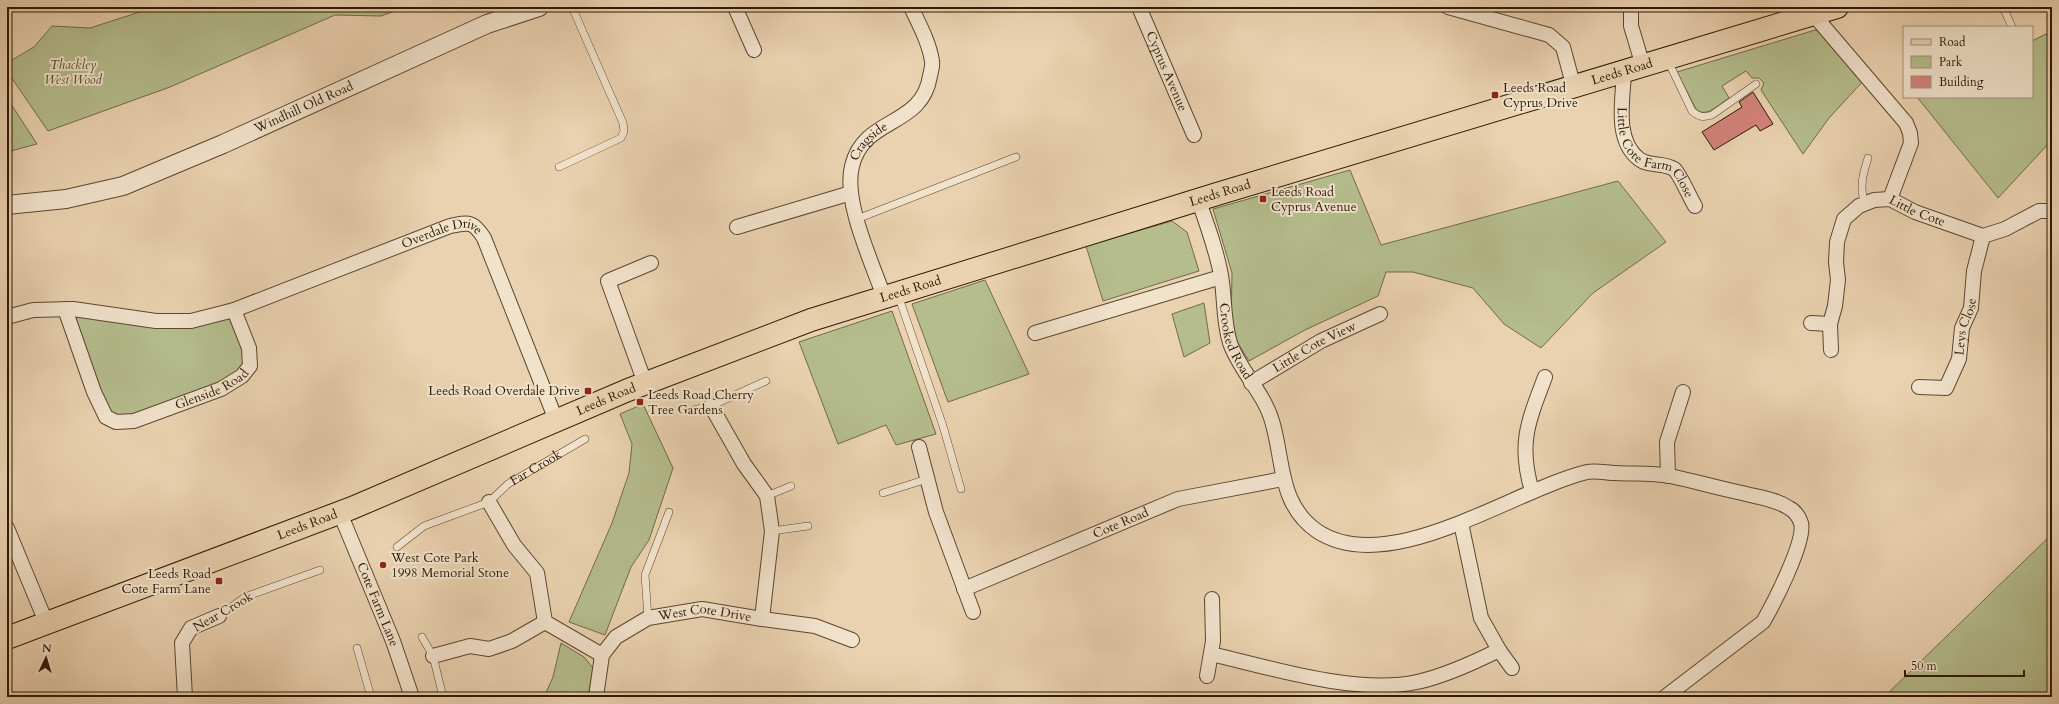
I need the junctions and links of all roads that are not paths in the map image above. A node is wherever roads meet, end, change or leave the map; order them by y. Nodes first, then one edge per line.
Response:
1 (539, 7) edge
2 (572, 7) edge
3 (735, 7) edge
4 (911, 7) edge
5 (1139, 7) edge
6 (1448, 7) edge
7 (1631, 7) edge
8 (1837, 7) edge
9 (2003, 7) edge
10 (1813, 14) junction
11 (2012, 26) edge
12 (754, 50) dead end
13 (1667, 59) junction
14 (1633, 69) junction
15 (1756, 84) dead end
16 (1574, 88) junction
17 (1194, 136) dead end
18 (1016, 157) dead end
19 (1868, 158) dead end
20 (559, 168) dead end
21 (851, 193) junction
22 (1890, 199) junction
23 (1198, 200) junction
24 (1865, 204) junction
25 (7, 205) edge
26 (1695, 206) dead end
27 (2052, 211) edge
28 (857, 219) junction
29 (737, 227) dead end
30 (1983, 236) junction
31 (650, 262) dead end
32 (1222, 277) junction
33 (891, 295) junction
34 (65, 310) junction
35 (234, 310) junction
36 (1380, 314) dead end
37 (7, 317) edge
38 (1811, 323) dead end
39 (1830, 324) junction
40 (1035, 333) dead end
41 (1831, 350) dead end
42 (1544, 377) dead end
43 (766, 381) dead end
44 (645, 383) junction
45 (1251, 383) junction
46 (1919, 387) dead end
47 (1683, 392) dead end
48 (711, 406) junction
49 (689, 411) dead end
50 (556, 420) junction
51 (585, 439) dead end
52 (919, 448) dead end
53 (1668, 476) junction
54 (927, 479) junction
55 (1283, 479) junction
56 (791, 486) dead end
57 (961, 489) dead end
58 (1532, 491) junction
59 (883, 492) dead end
60 (767, 496) junction
61 (490, 502) junction
62 (670, 512) dead end
63 (340, 513) junction
64 (1462, 523) junction
65 (808, 526) dead end
66 (7, 528) edge
67 (772, 531) junction
68 (397, 548) dead end
69 (320, 570) dead end
70 (964, 589) junction
71 (1212, 599) dead end
72 (973, 612) dead end
73 (218, 616) joint
74 (648, 618) junction
75 (762, 619) junction
76 (46, 622) junction
77 (544, 622) junction
78 (422, 637) dead end
79 (7, 638) edge
80 (852, 640) dead end
81 (356, 648) dead end
82 (1499, 650) junction
83 (1211, 654) junction
84 (602, 655) junction
85 (434, 656) junction
86 (1512, 668) dead end
87 (1207, 676) dead end
88 (185, 697) edge
89 (371, 697) edge
90 (412, 697) edge
91 (444, 697) edge
92 (596, 697) edge
93 (1665, 697) edge

1 - 25 street, Windhill Old Road
2 - 20 lane
3 - 12 street
4 - 21 street, Cragside
5 - 17 street, Cyprus Avenue
6 - 16 street
7 - 14 street, Little Cote Farm Close
8 - 10 main road, Leeds Road
9 - 11 lane
10 - 13 main road, Leeds Road
10 - 22 street
13 - 14 main road, Leeds Road
13 - 15 lane
14 - 16 main road, Leeds Road
14 - 26 street, Little Cote Farm Close
16 - 23 main road, Leeds Road
18 - 28 lane
19 - 24 lane
21 - 28 street, Cragside
21 - 29 street
22 - 24 street, Little Cote
22 - 30 street, Little Cote
23 - 32 street, Crooked Road
23 - 33 main road, Leeds Road
24 - 39 street, Little Cote
27 - 30 street
28 - 33 street, Cragside
30 - 46 street, Leys Close
31 - 44 street
32 - 40 street
32 - 45 street, Crooked Road
33 - 44 main road, Leeds Road
33 - 57 lane
34 - 35 street
34 - 35 street, Glenside Road
34 - 37 street
35 - 50 street, Overdale Drive
36 - 45 street, Little Cote View
38 - 39 street
39 - 41 street, Little Cote
42 - 58 street
43 - 48 lane
44 - 50 main road, Leeds Road
45 - 55 street, Crooked Road
47 - 53 street
48 - 49 lane
48 - 60 street, West Cote Drive
50 - 63 main road, Leeds Road
51 - 61 lane, Far Crook
52 - 54 street
53 - 58 street, Crooked Road
53 - 93 street, Crooked Road
54 - 59 lane
54 - 70 street
55 - 64 street, Crooked Road
55 - 70 street, Cote Road
56 - 60 lane
58 - 64 street, Crooked Road
60 - 67 street, West Cote Drive
61 - 68 lane, Far Crook
61 - 77 street
62 - 74 lane, West Cote Drive
63 - 76 main road, Leeds Road
63 - 90 street, Cote Farm Lane
64 - 82 street
65 - 67 lane
66 - 76 street
67 - 75 street, West Cote Drive
69 - 73 lane, Near Crook
70 - 72 street
71 - 83 street
73 - 88 street, Near Crook
74 - 75 street, West Cote Drive
74 - 84 street, West Cote Drive
75 - 80 street, West Cote Drive
76 - 79 main road, Leeds Road
77 - 84 street
77 - 85 street
78 - 85 lane
81 - 89 lane
82 - 83 street
82 - 86 street
83 - 87 street
84 - 92 street, West Cote Drive
85 - 91 lane

